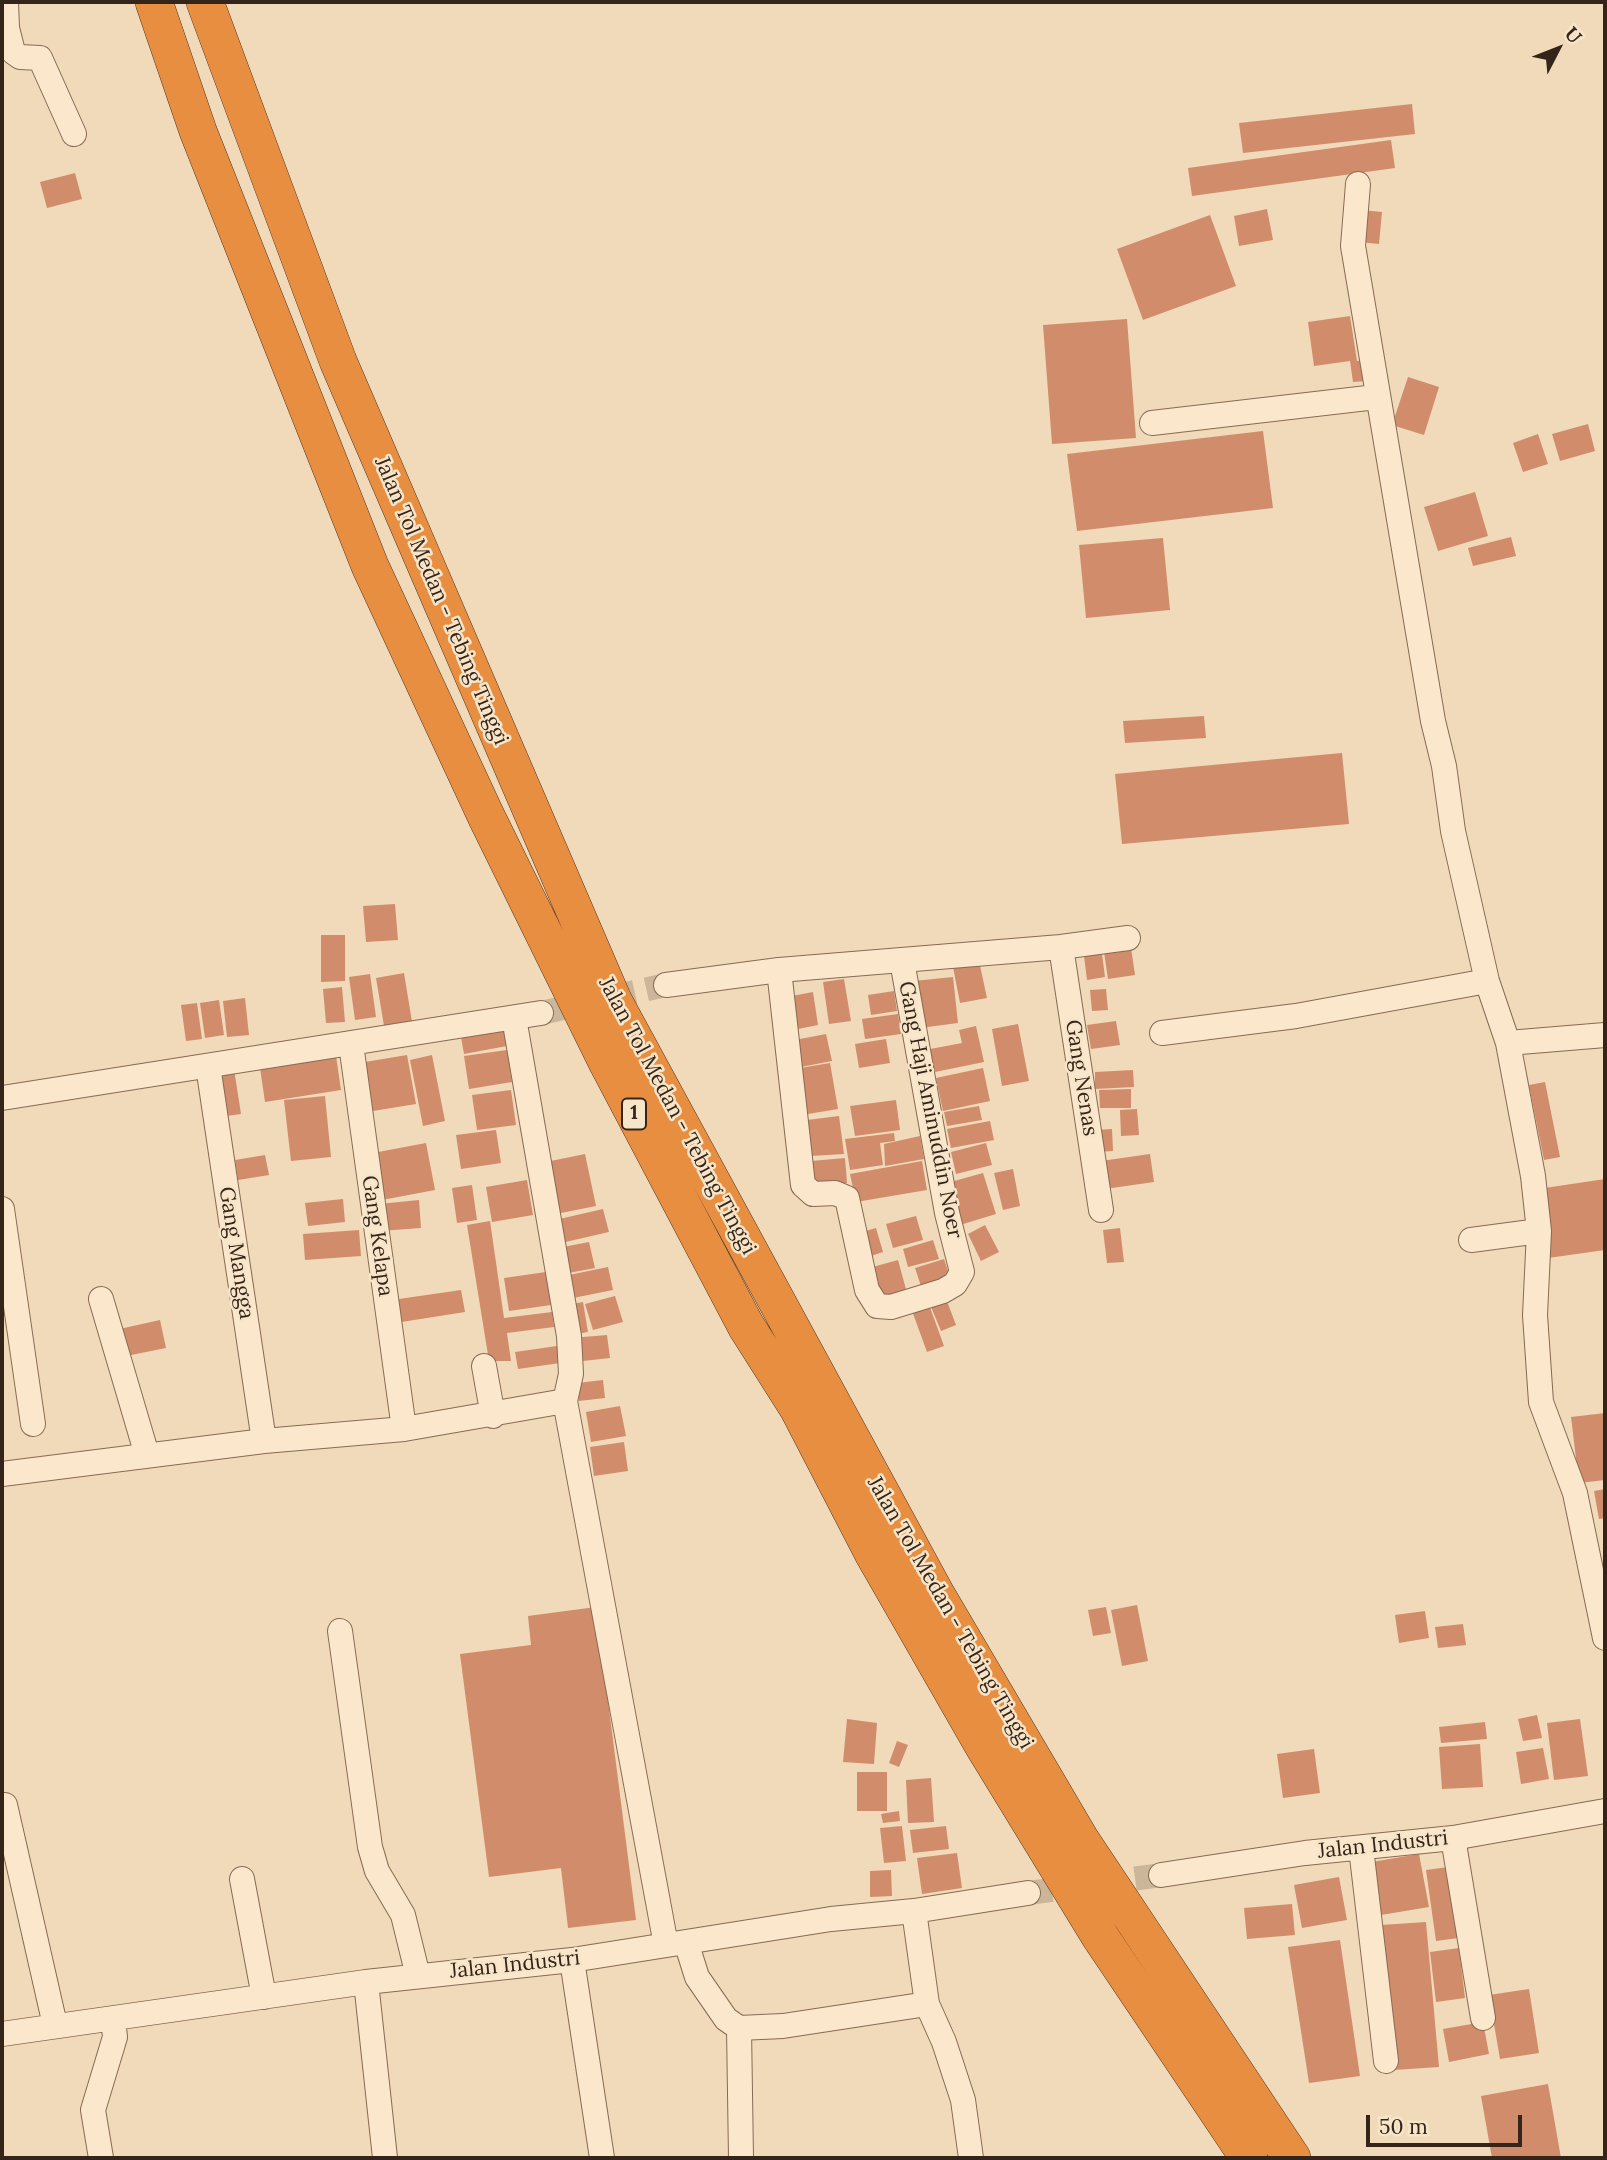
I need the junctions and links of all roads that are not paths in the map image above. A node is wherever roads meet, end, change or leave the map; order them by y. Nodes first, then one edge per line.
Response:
1 (6, 2) edge
2 (154, 2) edge
3 (205, 2) edge
4 (74, 134) dead end
5 (1357, 184) dead end
6 (1376, 397) junction
7 (1152, 423) dead end
8 (1128, 938) dead end
9 (1061, 947) junction
10 (902, 961) junction
11 (779, 970) junction
12 (1488, 981) junction
13 (666, 985) tunnel mouth
14 (541, 1013) tunnel mouth
15 (514, 1018) junction
16 (1162, 1033) dead end
17 (1605, 1035) edge
18 (1508, 1043) junction
19 (351, 1044) junction
20 (208, 1066) junction
21 (2, 1098) edge
22 (2, 1209) edge
23 (1101, 1210) dead end
24 (1539, 1231) junction
25 (1471, 1240) dead end
26 (101, 1299) dead end
27 (484, 1366) dead end
28 (565, 1401) junction
29 (493, 1416) junction
30 (33, 1424) dead end
31 (404, 1429) junction
32 (264, 1441) junction
33 (147, 1455) junction
34 (2, 1474) edge
35 (340, 1631) dead end
36 (1605, 1638) edge
37 (5, 1805) dead end
38 (1605, 1811) edge
39 (1453, 1838) junction
40 (1361, 1848) junction
41 (1161, 1875) tunnel mouth
42 (242, 1879) dead end
43 (1028, 1893) tunnel mouth
44 (915, 1911) junction
45 (676, 1943) junction
46 (572, 1960) junction
47 (418, 1976) junction
48 (366, 1982) junction
49 (264, 1997) junction
50 (927, 2004) junction
51 (1483, 2018) dead end
52 (113, 2019) junction
53 (55, 2025) junction
54 (739, 2028) junction
55 (2, 2034) edge
56 (1386, 2061) dead end
57 (101, 2158) edge
58 (385, 2158) edge
59 (602, 2158) edge
60 (741, 2158) edge
61 (971, 2158) edge
62 (1249, 2158) edge
63 (1292, 2158) edge

1 - 4 street
2 - 62 highway, 1
3 - 63 highway, Jalan Tol Medan - Tebing Tinggi / 1
5 - 6 street
6 - 7 street
6 - 12 street
8 - 9 street
9 - 10 street
9 - 23 street, Gang Nenas
10 - 11 street
10 - 11 street, Gang Haji Aminuddin Noer
11 - 13 street
12 - 16 street
12 - 18 street
14 - 15 street
15 - 19 street
15 - 28 street
17 - 18 street
18 - 24 street
19 - 20 street
19 - 31 street, Gang Kelapa
20 - 21 street
20 - 32 street, Gang Mangga
22 - 30 street
24 - 25 street
24 - 36 street
26 - 33 street
27 - 29 street
28 - 29 street
28 - 45 street
29 - 31 street
31 - 32 street
32 - 33 street
33 - 34 street
35 - 47 street
37 - 53 street
38 - 39 street, Jalan Industri
39 - 40 street, Jalan Industri
39 - 51 street
40 - 41 street, Jalan Industri
40 - 56 street
42 - 49 street
43 - 44 street, Jalan Industri
44 - 45 street, Jalan Industri
44 - 50 street
45 - 46 street, Jalan Industri
45 - 54 street
46 - 47 street, Jalan Industri
46 - 59 street
47 - 48 street, Jalan Industri
48 - 49 street, Jalan Industri
48 - 58 street
49 - 52 street, Jalan Industri
50 - 54 street
50 - 61 street
52 - 53 street, Jalan Industri
52 - 57 street
53 - 55 street, Jalan Industri
54 - 60 street

